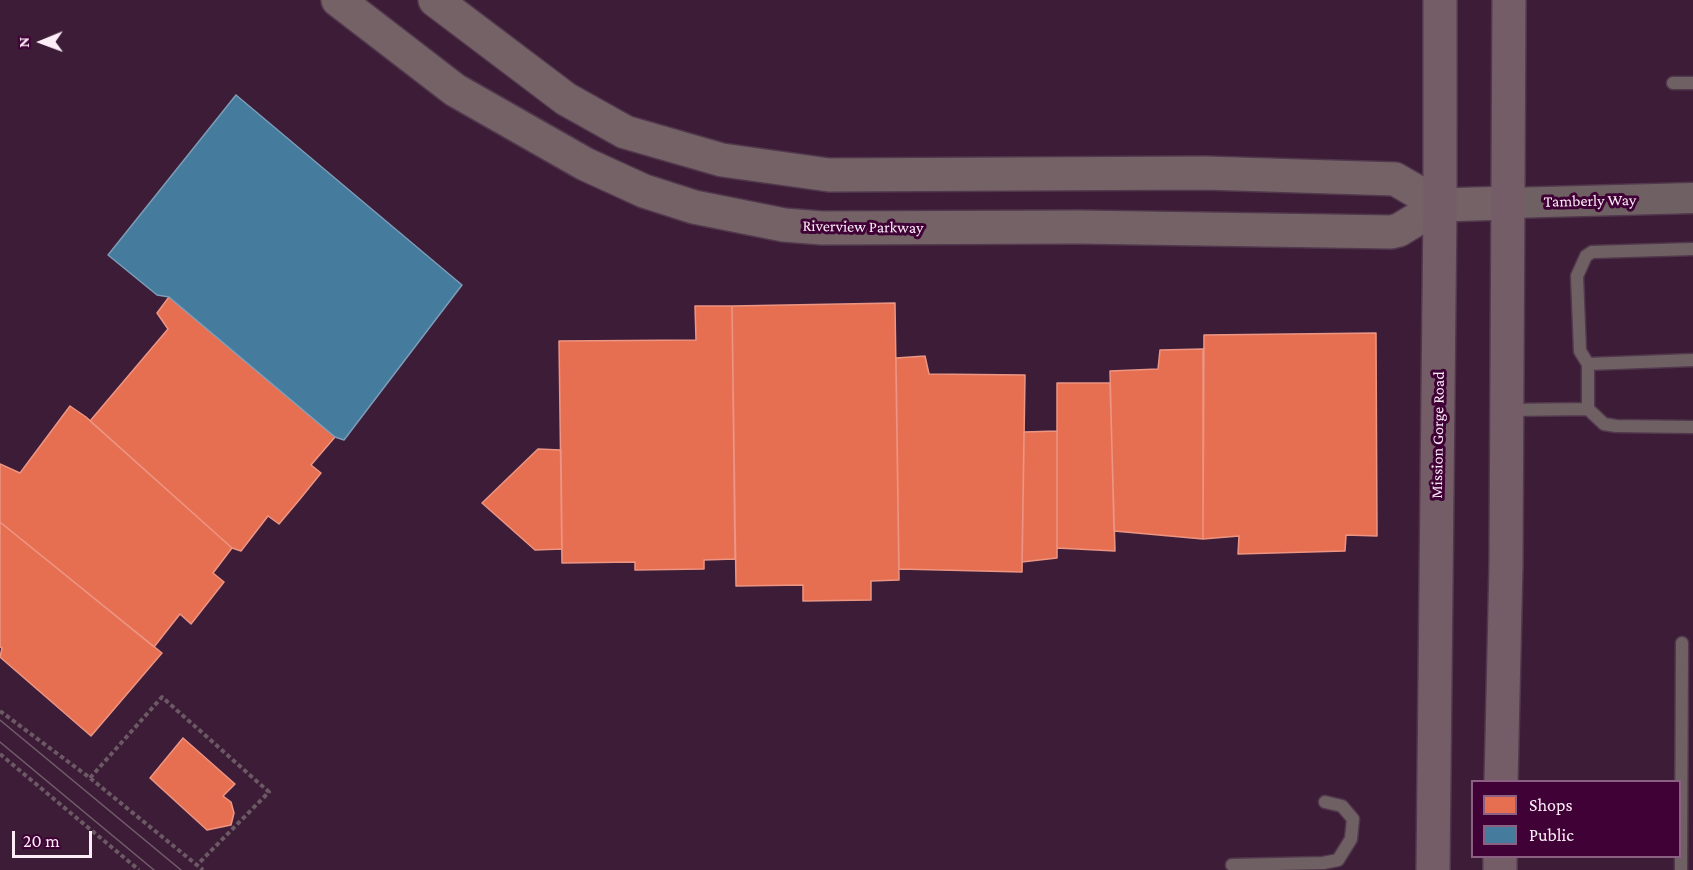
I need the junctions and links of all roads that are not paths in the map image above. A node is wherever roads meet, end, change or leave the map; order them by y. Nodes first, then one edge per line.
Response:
1 (338, 0) edge
2 (435, 0) edge
3 (1440, 0) edge
4 (1509, 0) edge
5 (1673, 83) dead end
6 (1693, 83) edge
7 (1683, 199) edge
8 (1508, 203) junction
9 (1440, 205) junction
10 (1693, 249) edge
11 (1693, 360) edge
12 (1588, 364) junction
13 (1588, 409) junction
14 (1506, 410) junction
15 (1693, 427) edge
16 (1682, 643) dead end
17 (1501, 780) edge
18 (1325, 802) dead end
19 (1232, 865) dead end
20 (1433, 870) edge
21 (1681, 870) edge

1 - 9 main road, Riverview Parkway
2 - 9 main road
3 - 9 main road, Mission Gorge Road
4 - 8 main road
5 - 6 lane
7 - 8 street, Tamberly Way
8 - 9 main road, Riverview Parkway
8 - 14 main road
9 - 20 main road, Mission Gorge Road
10 - 12 lane
11 - 12 lane
12 - 13 lane
13 - 14 lane
13 - 15 lane
14 - 17 main road
16 - 21 lane
18 - 19 lane

